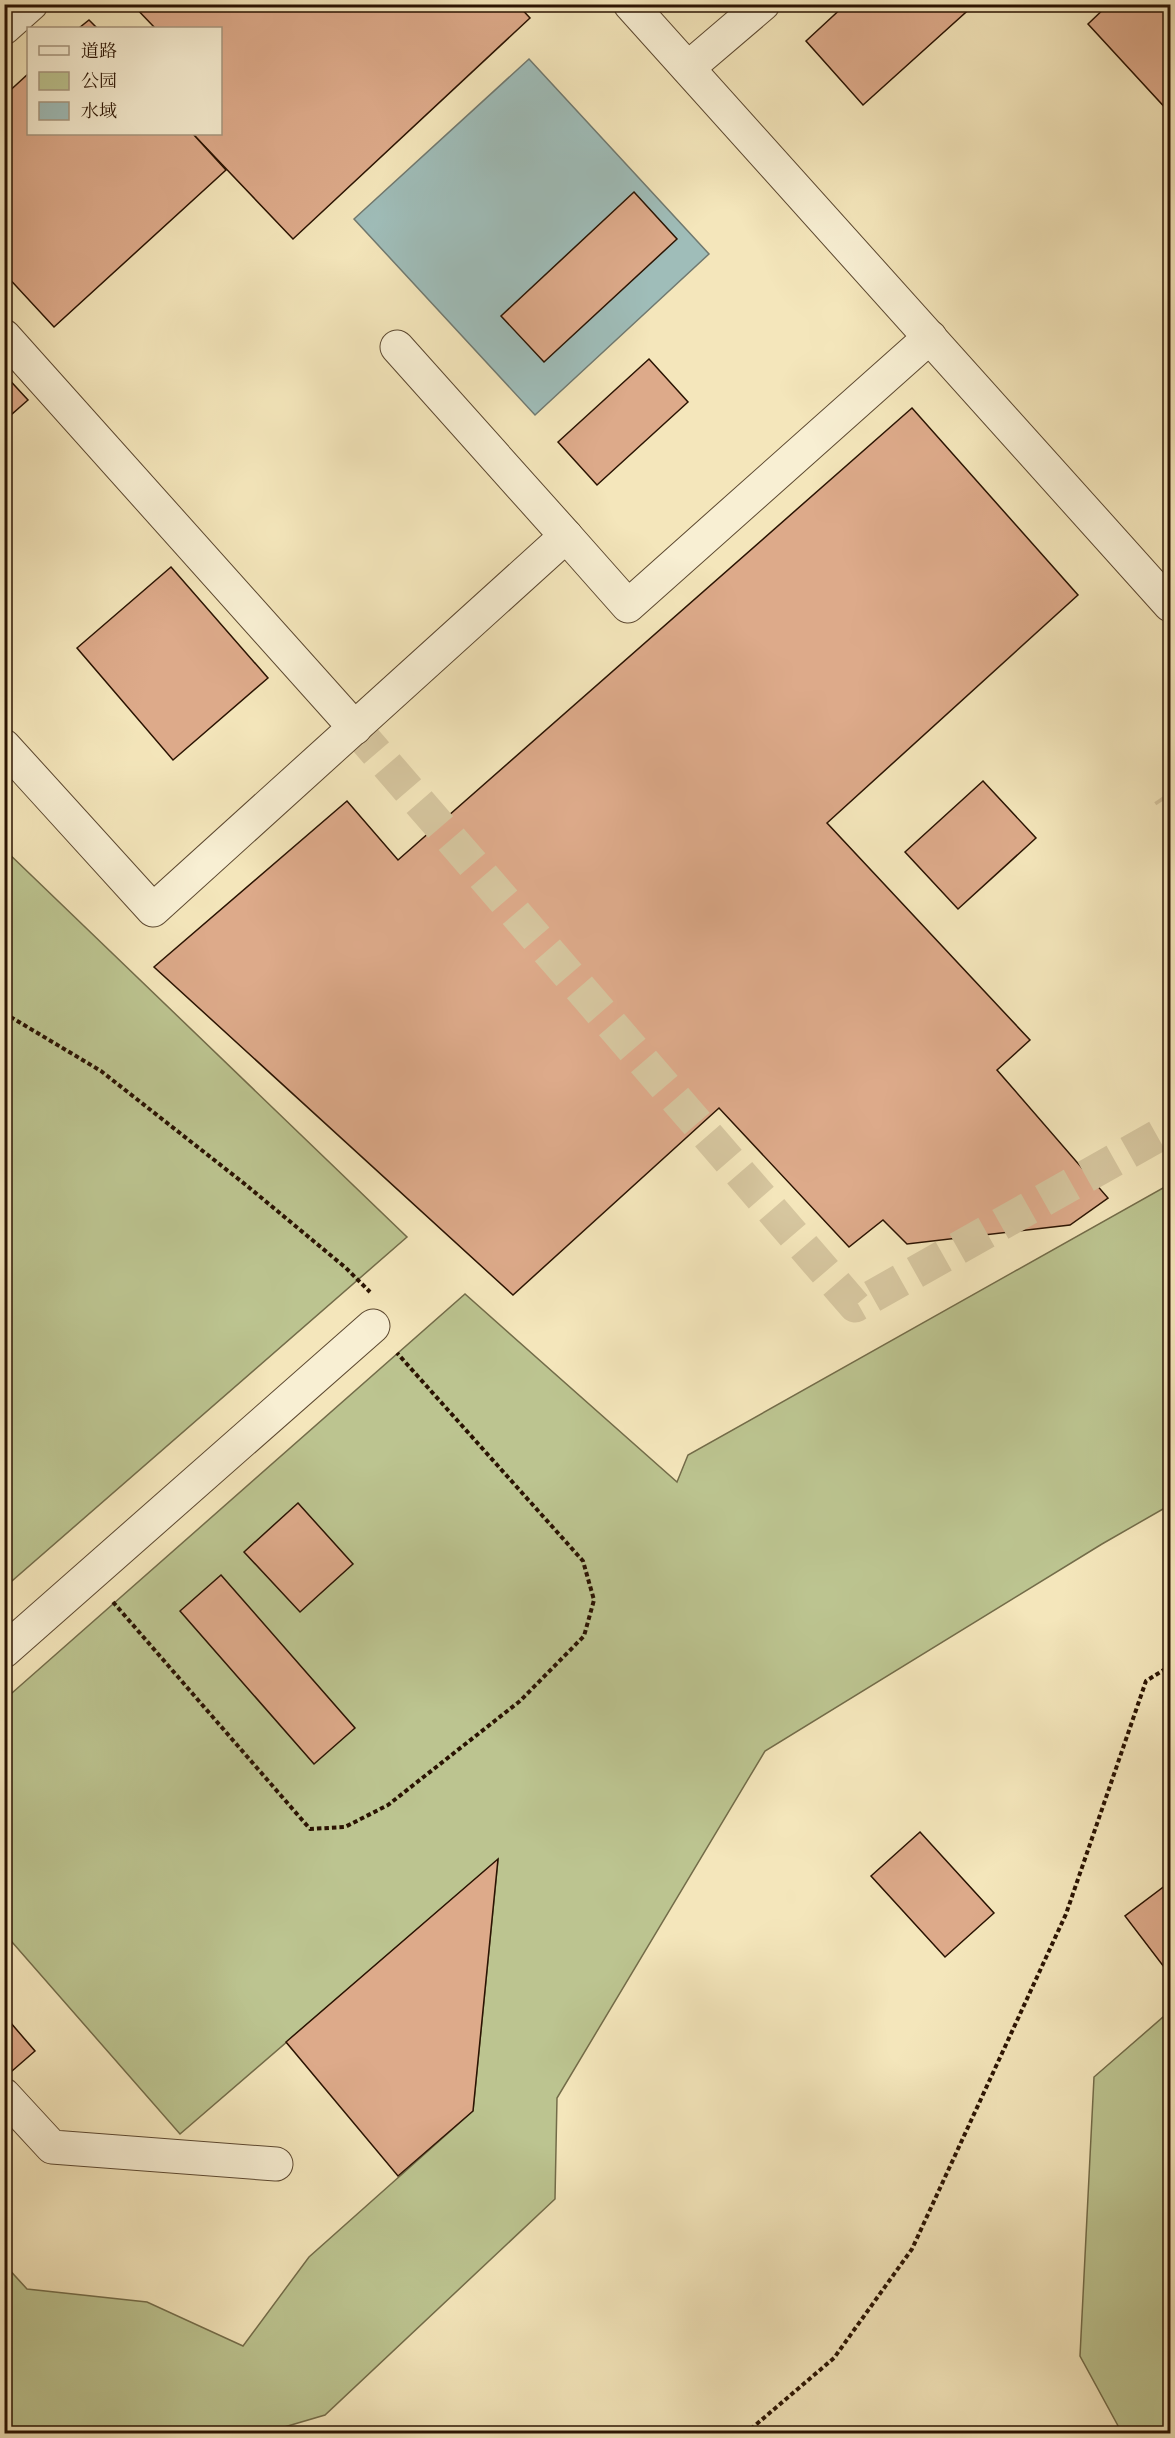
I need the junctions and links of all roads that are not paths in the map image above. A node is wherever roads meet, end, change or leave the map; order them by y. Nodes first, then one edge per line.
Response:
1 (31, 4) edge
2 (630, 4) edge
3 (763, 4) edge
4 (4, 28) edge
5 (688, 69) junction
6 (4, 336) edge
7 (930, 337) junction
8 (397, 347) dead end
9 (566, 536) junction
10 (1170, 604) edge
11 (355, 728) junction
12 (4, 746) edge
13 (373, 1326) road end
14 (4, 1651) edge
15 (4, 2095) edge
16 (276, 2164) dead end

1 - 4 street
2 - 5 street
3 - 5 street
5 - 7 street
6 - 11 street
7 - 9 street
7 - 10 street
8 - 9 street
9 - 11 street
11 - 12 street
13 - 14 street
15 - 16 street

